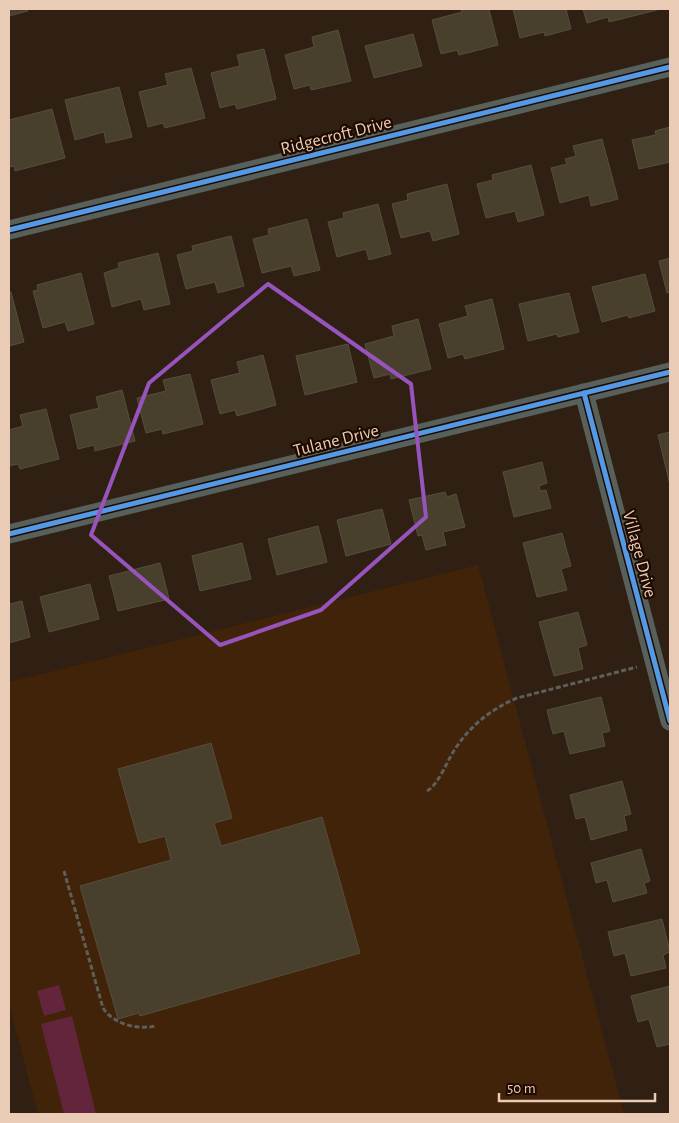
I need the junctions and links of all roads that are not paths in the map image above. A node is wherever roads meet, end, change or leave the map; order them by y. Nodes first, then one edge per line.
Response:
1 (670, 67) edge
2 (9, 230) edge
3 (670, 372) edge
4 (584, 393) junction
5 (9, 534) edge
6 (665, 682) edge
7 (670, 721) edge

1 - 2 street, Ridgecroft Drive
3 - 4 street, Tulane Drive
4 - 5 street, Tulane Drive
4 - 6 street, Village Drive
6 - 7 street, Village Drive

